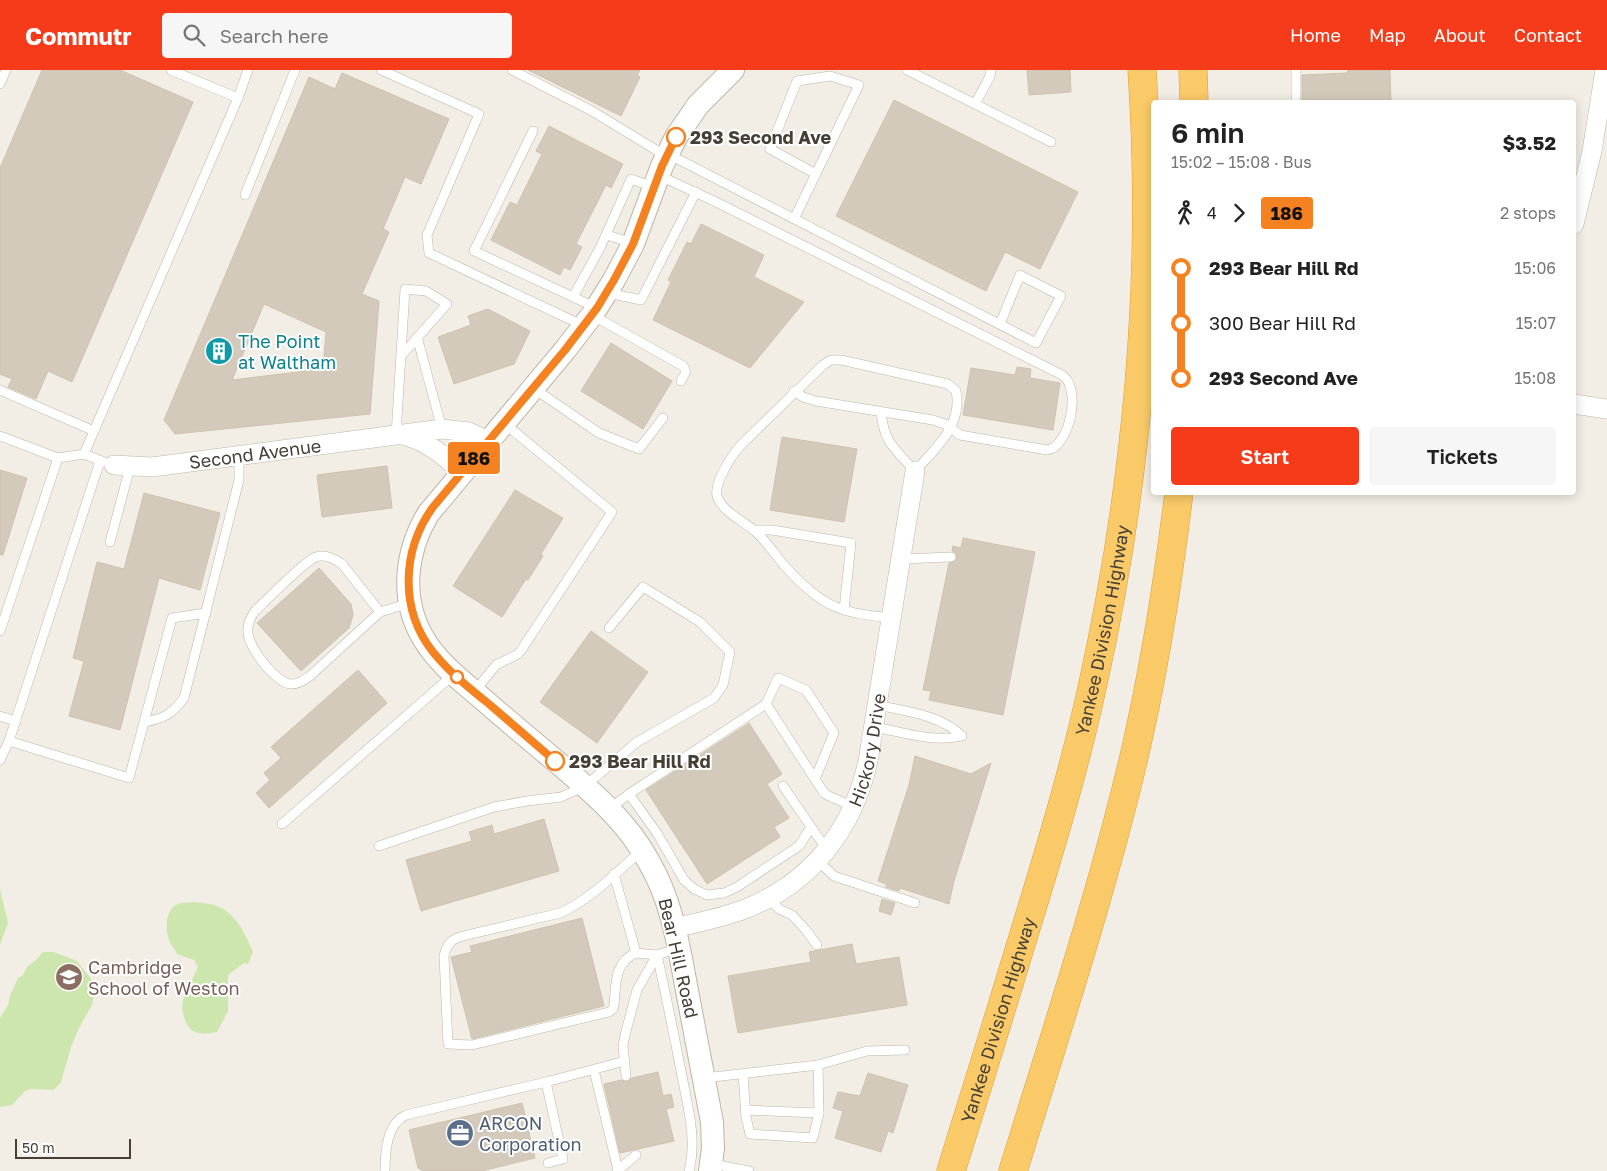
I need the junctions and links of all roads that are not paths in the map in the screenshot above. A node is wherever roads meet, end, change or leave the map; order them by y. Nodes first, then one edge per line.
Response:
1 (6, 70) edge
2 (170, 70) edge
3 (248, 70) edge
4 (295, 70) edge
5 (382, 70) edge
6 (512, 70) edge
7 (734, 70) edge
8 (991, 70) edge
9 (1142, 70) edge
10 (1192, 70) edge
11 (1296, 70) edge
12 (1605, 70) edge
13 (910, 71) edge
14 (0, 84) edge
15 (238, 98) junction
16 (1194, 100) edge
17 (1296, 100) edge
18 (975, 104) junction
19 (533, 131) dead end
20 (1051, 142) dead end
21 (661, 168) junction
22 (816, 174) junction
23 (696, 192) junction
24 (245, 195) dead end
25 (1576, 216) edge
26 (794, 219) junction
27 (607, 234) junction
28 (633, 244) junction
29 (573, 297) junction
30 (595, 310) junction
31 (1000, 324) junction
32 (417, 337) junction
33 (401, 356) junction
34 (681, 381) dead end
35 (533, 388) junction
36 (0, 390) edge
37 (794, 391) junction
38 (1576, 404) edge
39 (1607, 409) edge
40 (881, 412) junction
41 (663, 418) dead end
42 (504, 423) junction
43 (442, 429) junction
44 (951, 429) junction
45 (94, 431) junction
46 (396, 435) junction
47 (0, 436) edge
48 (488, 442) junction
49 (84, 454) junction
50 (239, 455) junction
51 (58, 458) junction
52 (115, 465) junction
53 (915, 471) junction
54 (462, 472) junction
55 (1179, 495) edge
56 (754, 530) junction
57 (110, 542) dead end
58 (951, 557) dead end
59 (901, 559) junction
60 (410, 603) junction
61 (844, 610) junction
62 (380, 612) junction
63 (206, 613) junction
64 (892, 618) junction
65 (609, 628) dead end
66 (0, 631) edge
67 (454, 674) junction
68 (474, 692) junction
69 (766, 704) junction
70 (878, 705) junction
71 (0, 716) edge
72 (16, 721) junction
73 (145, 722) junction
74 (874, 726) junction
75 (9, 741) junction
76 (0, 760) edge
77 (815, 780) junction
78 (585, 786) junction
79 (783, 786) dead end
80 (629, 794) junction
81 (854, 806) junction
82 (609, 809) junction
83 (282, 824) dead end
84 (811, 827) junction
85 (379, 846) dead end
86 (643, 850) junction
87 (822, 856) junction
88 (614, 874) junction
89 (769, 898) junction
90 (915, 903) dead end
91 (677, 938) junction
92 (817, 945) dead end
93 (636, 953) junction
94 (657, 955) junction
95 (906, 1050) dead end
96 (624, 1062) junction
97 (818, 1065) junction
98 (594, 1070) junction
99 (743, 1074) junction
100 (626, 1076) dead end
101 (704, 1078) junction
102 (546, 1082) junction
103 (745, 1110) junction
104 (819, 1113) junction
105 (636, 1155) dead end
106 (548, 1163) dead end
107 (710, 1168) edge
108 (385, 1171) edge
109 (618, 1171) edge
110 (689, 1171) edge
111 (748, 1171) edge
112 (951, 1171) edge
113 (1013, 1171) edge

1 - 14 lane
2 - 15 lane
3 - 15 lane
4 - 24 lane
5 - 30 lane
6 - 21 lane
7 - 21 street
8 - 18 lane
9 - 112 highway, Yankee Division Highway
10 - 16 highway
11 - 17 lane
12 - 25 street
13 - 18 lane
15 - 45 lane
18 - 20 lane
19 - 29 lane
21 - 23 lane
21 - 26 lane
21 - 27 lane
21 - 28 street
22 - 22 lane
22 - 26 lane
23 - 30 lane
23 - 44 lane
26 - 31 lane
27 - 28 lane
27 - 29 lane
28 - 30 street
29 - 30 lane
30 - 34 lane
30 - 35 street
31 - 31 lane
32 - 33 lane
32 - 33 lane
32 - 43 lane
33 - 46 lane
35 - 41 lane
35 - 42 street
36 - 45 lane
37 - 40 lane
37 - 44 lane
37 - 56 lane
38 - 39 street
40 - 44 lane
40 - 53 lane
42 - 48 street
42 - 68 lane
43 - 46 street, Second Avenue
43 - 48 street, Second Avenue
44 - 53 lane
45 - 49 lane
46 - 50 street, Second Avenue
46 - 54 street, Second Avenue
47 - 51 lane
48 - 54 street
49 - 51 lane
49 - 52 lane
50 - 52 street, Second Avenue
50 - 63 lane
51 - 66 lane
52 - 57 lane
52 - 72 lane
53 - 59 street, Hickory Drive
54 - 60 street, Bear Hill Road
55 - 113 highway
56 - 61 lane
56 - 61 lane
58 - 59 lane
59 - 64 street, Hickory Drive
60 - 62 lane
60 - 67 street, Bear Hill Road
61 - 64 lane
62 - 62 lane
63 - 73 lane
63 - 73 lane
64 - 70 street, Hickory Drive
65 - 78 lane
67 - 68 street, Bear Hill Road
67 - 83 lane
68 - 78 street, Bear Hill Road
69 - 77 lane
69 - 77 lane
69 - 80 lane
70 - 74 street, Hickory Drive
70 - 74 lane
71 - 72 lane
72 - 75 lane
73 - 75 lane
74 - 81 street, Hickory Drive
75 - 76 lane
77 - 81 lane
78 - 82 street, Bear Hill Road
78 - 85 lane
79 - 84 lane
80 - 82 lane
80 - 84 lane
81 - 87 street, Hickory Drive
82 - 86 street, Bear Hill Road
84 - 87 lane
86 - 88 lane
86 - 91 street, Bear Hill Road
87 - 89 street, Hickory Drive
87 - 90 lane
88 - 93 lane
88 - 93 lane
89 - 91 street, Hickory Drive
89 - 92 lane
91 - 94 lane
91 - 101 street, Bear Hill Road
93 - 94 lane
94 - 96 lane
94 - 110 lane
95 - 97 lane
96 - 98 lane
96 - 100 lane
97 - 99 lane
97 - 104 lane
98 - 102 lane
98 - 109 lane
99 - 101 lane
99 - 103 lane
101 - 107 street, Bear Hill Road
102 - 106 lane
102 - 108 lane
103 - 104 lane
103 - 104 lane
105 - 109 lane
107 - 111 lane

